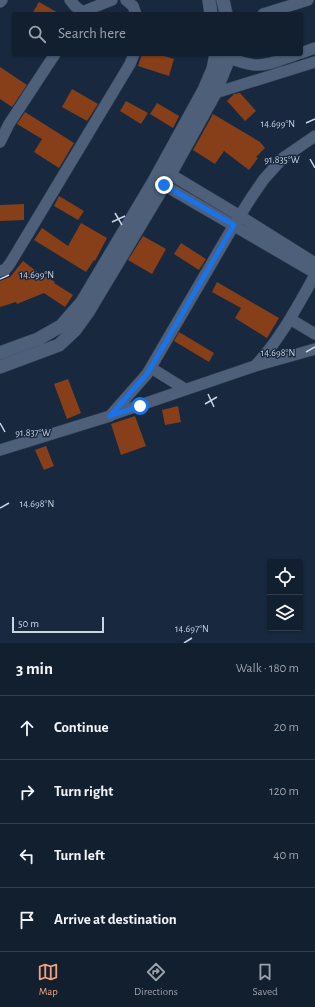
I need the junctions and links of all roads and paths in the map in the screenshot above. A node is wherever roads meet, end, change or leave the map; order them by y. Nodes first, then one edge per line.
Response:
1 (70, 0) edge
2 (112, 0) edge
3 (126, 0) edge
4 (209, 0) edge
5 (223, 0) edge
6 (308, 0) edge
7 (289, 3) edge
8 (80, 12) edge
9 (83, 12) edge
10 (135, 12) edge
11 (211, 12) edge
12 (226, 12) edge
13 (268, 12) edge
14 (315, 48) edge
15 (303, 52) edge
16 (54, 56) edge
17 (133, 56) edge
18 (223, 56) edge
19 (292, 56) edge
20 (315, 62) edge
21 (210, 91) junction
22 (315, 136) edge
23 (0, 142) edge
24 (162, 178) junction
25 (237, 220) junction
26 (315, 263) edge
27 (0, 272) edge
28 (315, 274) edge
29 (290, 319) junction
30 (315, 334) edge
31 (315, 349) edge
32 (0, 353) edge
33 (255, 366) junction
34 (0, 367) edge
35 (151, 368) junction
36 (185, 389) junction
37 (110, 416) junction
38 (0, 450) edge

1 - 8 street
2 - 9 street
3 - 10 street
4 - 11 street
5 - 12 street
6 - 7 street
7 - 13 street
14 - 15 street
16 - 23 street
17 - 27 street
18 - 19 street
18 - 21 street
20 - 21 street
21 - 24 street
22 - 25 street
24 - 25 street
24 - 32 street
24 - 34 street
25 - 26 street
25 - 28 street
25 - 35 street
28 - 29 street
29 - 30 street
29 - 33 street
31 - 33 street
33 - 36 street
35 - 36 street
35 - 37 street
36 - 37 street
37 - 38 street

